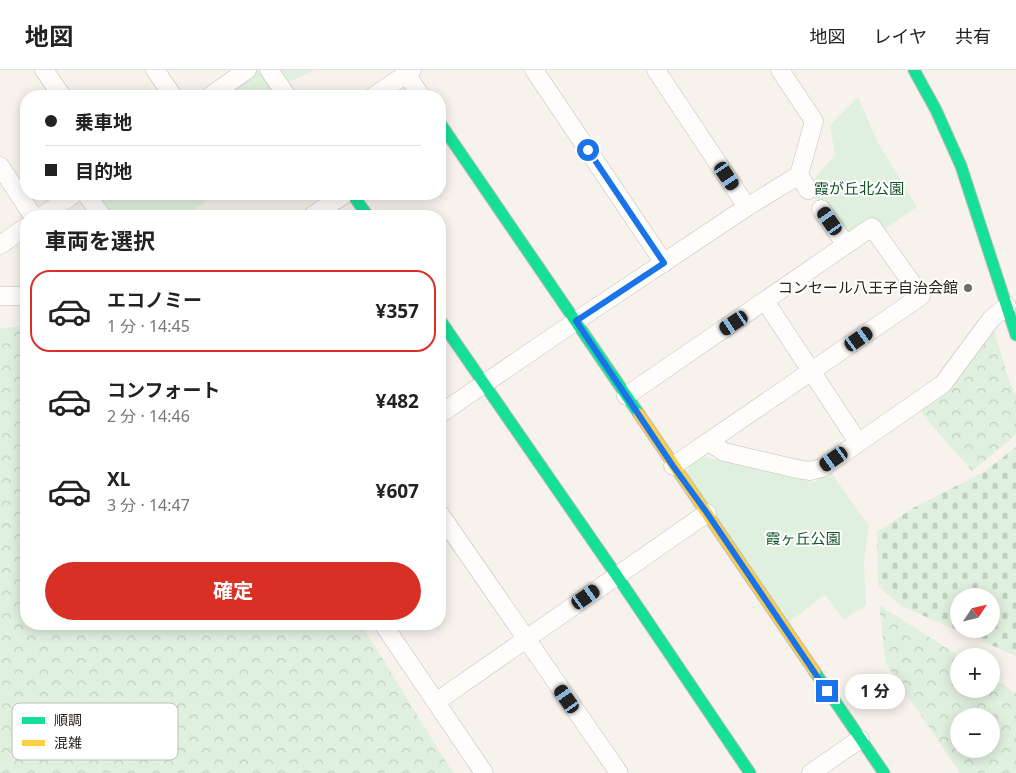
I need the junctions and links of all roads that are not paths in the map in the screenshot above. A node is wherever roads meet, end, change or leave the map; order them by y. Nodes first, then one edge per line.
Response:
1 (44, 70) edge
2 (155, 70) edge
3 (247, 70) edge
4 (270, 70) edge
5 (534, 70) edge
6 (656, 70) edge
7 (780, 70) edge
8 (914, 70) edge
9 (409, 72) edge
10 (58, 90) edge
11 (168, 90) edge
12 (219, 90) edge
13 (283, 90) edge
14 (383, 90) edge
15 (419, 90) edge
16 (446, 132) edge
17 (0, 166) edge
18 (799, 175) junction
19 (808, 190) dead end
20 (20, 196) edge
21 (65, 200) edge
22 (336, 200) edge
23 (747, 207) junction
24 (821, 209) dead end
25 (51, 210) edge
26 (321, 210) edge
27 (20, 231) edge
28 (0, 245) edge
29 (846, 245) junction
30 (664, 263) junction
31 (0, 296) edge
32 (20, 296) edge
33 (765, 302) junction
34 (1007, 306) junction
35 (576, 321) junction
36 (446, 329) edge
37 (1016, 335) edge
38 (812, 372) junction
39 (484, 383) junction
40 (626, 396) junction
41 (446, 410) edge
42 (709, 442) junction
43 (858, 442) junction
44 (673, 466) junction
45 (707, 513) junction
46 (446, 523) edge
47 (617, 576) junction
48 (388, 630) edge
49 (526, 639) junction
50 (436, 702) junction
51 (860, 739) junction
52 (484, 773) edge
53 (619, 773) edge
54 (750, 773) edge
55 (811, 773) edge
56 (884, 773) edge

1 - 10 street
2 - 11 street
3 - 12 street
4 - 13 street
5 - 30 street
6 - 23 street
7 - 18 street
8 - 34 street
9 - 14 street
9 - 15 street
16 - 35 street
17 - 20 street
18 - 19 street
18 - 23 street
21 - 25 street
22 - 26 street
23 - 30 street
24 - 29 street
27 - 28 street
29 - 33 street
29 - 38 street
30 - 35 street
31 - 32 street
33 - 38 street
33 - 40 street
34 - 37 street
34 - 43 street
35 - 39 street
35 - 40 street
36 - 39 street
38 - 42 street
38 - 43 street
39 - 41 street
39 - 47 street
40 - 44 street
42 - 43 street
42 - 44 street
44 - 45 street
45 - 47 street
45 - 51 street
46 - 49 street
47 - 49 street
47 - 54 street
48 - 50 street
49 - 50 street
49 - 53 street
50 - 52 street
51 - 55 street
51 - 56 street

